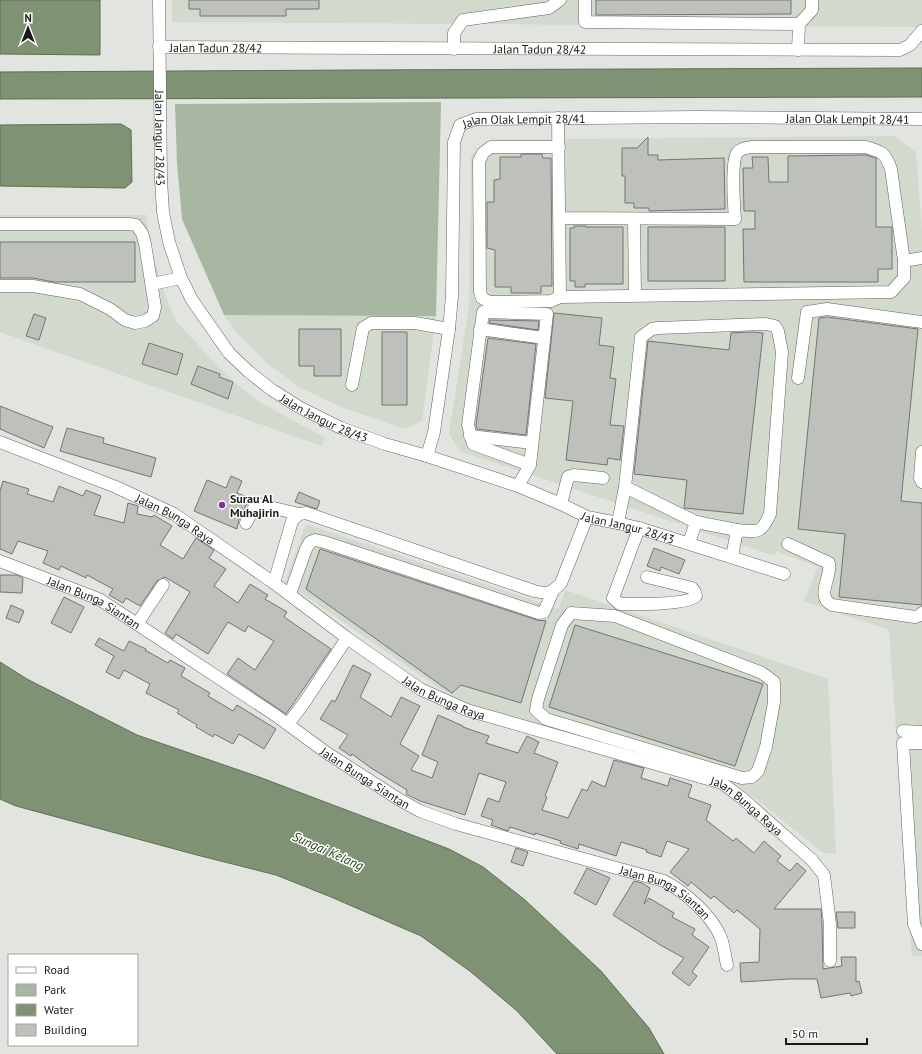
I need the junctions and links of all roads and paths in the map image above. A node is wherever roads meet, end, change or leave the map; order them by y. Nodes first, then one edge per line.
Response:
1 (159, 0) edge
2 (560, 0) edge
3 (585, 0) edge
4 (812, 0) edge
5 (799, 24) junction
6 (920, 34) edge
7 (159, 47) junction
8 (454, 48) junction
9 (798, 50) junction
10 (558, 118) junction
11 (922, 119) edge
12 (559, 147) junction
13 (559, 218) junction
14 (634, 219) junction
15 (0, 224) edge
16 (922, 258) edge
17 (904, 261) junction
18 (180, 278) junction
19 (152, 284) junction
20 (0, 286) edge
21 (635, 295) junction
22 (560, 297) junction
23 (922, 322) edge
24 (449, 329) junction
25 (480, 329) junction
26 (544, 338) junction
27 (798, 378) dead end
28 (352, 385) dead end
29 (470, 436) junction
30 (0, 442) edge
31 (532, 443) junction
32 (922, 452) edge
33 (428, 456) junction
34 (530, 465) junction
35 (603, 478) dead end
36 (922, 482) edge
37 (518, 486) junction
38 (625, 487) junction
39 (561, 504) junction
40 (299, 514) junction
41 (587, 517) junction
42 (618, 522) junction
43 (696, 522) junction
44 (246, 523) dead end
45 (639, 528) junction
46 (738, 530) junction
47 (689, 543) junction
48 (788, 544) dead end
49 (732, 557) junction
50 (0, 561) edge
51 (784, 574) dead end
52 (647, 577) dead end
53 (274, 582) junction
54 (163, 585) dead end
55 (553, 591) junction
56 (290, 594) junction
57 (620, 604) junction
58 (922, 612) edge
59 (615, 616) junction
60 (137, 624) junction
61 (348, 638) junction
62 (288, 724) junction
63 (903, 732) dead end
64 (922, 732) edge
65 (922, 743) edge
66 (922, 944) edge
67 (830, 962) dead end
68 (727, 965) dead end

1 - 7 street, Jalan Jangur 28/43
2 - 8 street
3 - 5 street
4 - 5 street
5 - 9 street
6 - 9 street, Jalan Tadun 28/42
7 - 8 street, Jalan Tadun 28/42
7 - 18 street, Jalan Jangur 28/43
8 - 9 street, Jalan Tadun 28/42
10 - 11 street, Jalan Olak Lempit 28/41
10 - 12 street
10 - 24 street, Jalan Olak Lempit 28/41
12 - 13 street
12 - 22 street
13 - 14 street
13 - 22 street
14 - 17 street
14 - 21 street
15 - 19 street
16 - 17 street
17 - 21 street
18 - 19 street
18 - 33 street, Jalan Jangur 28/43
19 - 20 street
21 - 22 street
23 - 27 street
24 - 28 street
24 - 33 street, Jalan Olak Lempit 28/41
25 - 26 street
25 - 26 street
25 - 29 street
26 - 31 street
29 - 31 street
29 - 34 street
30 - 53 street, Jalan Bunga Raya
31 - 34 street
32 - 36 street
33 - 37 street, Jalan Jangur 28/43
34 - 37 street
35 - 39 street
37 - 39 street, Jalan Jangur 28/43
38 - 42 street
38 - 43 street
38 - 46 street
39 - 41 street, Jalan Jangur 28/43
40 - 44 street
40 - 53 street
40 - 55 street
41 - 42 street, Jalan Jangur 28/43
41 - 55 street
42 - 45 street, Jalan Jangur 28/43
43 - 46 street
43 - 47 street
45 - 47 street, Jalan Jangur 28/43
45 - 57 street
46 - 49 street
47 - 49 street, Jalan Jangur 28/43
48 - 58 street
49 - 51 street, Jalan Jangur 28/43
50 - 60 street, Jalan Bunga Siantan
52 - 57 street
53 - 56 street, Jalan Bunga Raya
54 - 60 street
55 - 56 street
56 - 61 street, Jalan Bunga Raya
57 - 59 street
59 - 59 street
60 - 62 street, Jalan Bunga Siantan
61 - 62 street
61 - 67 street, Jalan Bunga Raya
62 - 68 street, Jalan Bunga Siantan
63 - 64 street
65 - 66 street

